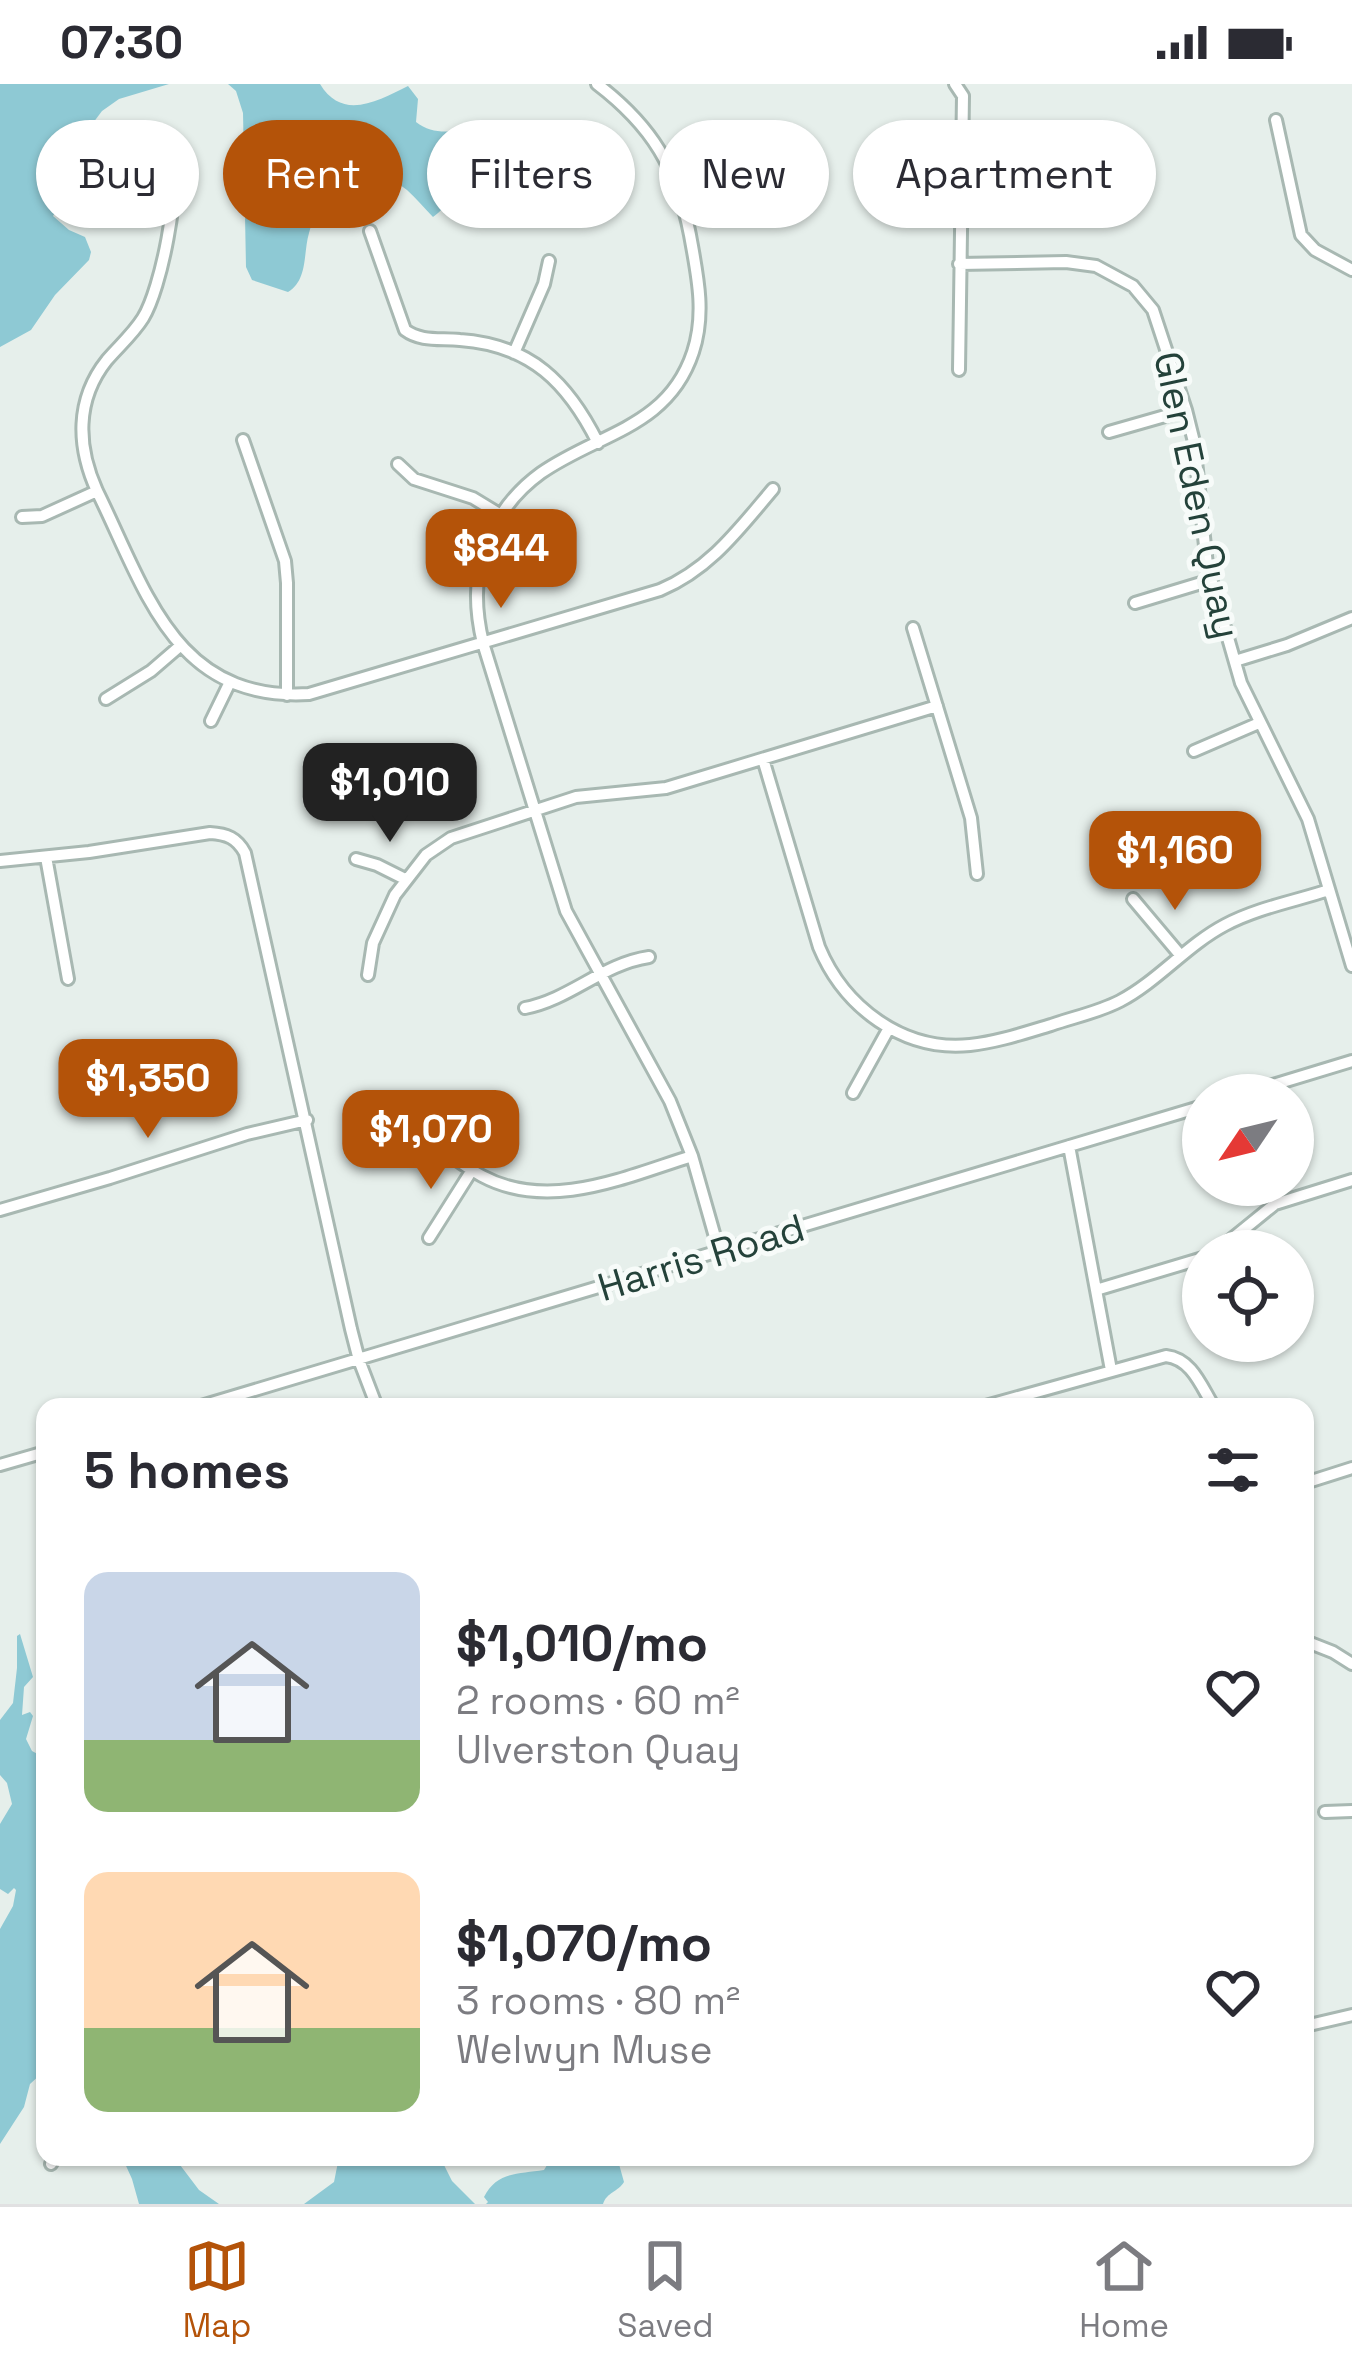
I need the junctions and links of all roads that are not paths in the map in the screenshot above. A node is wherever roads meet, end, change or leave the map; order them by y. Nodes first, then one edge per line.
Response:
1 (597, 84) edge
2 (955, 84) edge
3 (1276, 120) dead end
4 (168, 228) edge
5 (370, 230) dead end
6 (549, 261) dead end
7 (959, 264) junction
8 (1352, 270) edge
9 (514, 353) junction
10 (959, 370) dead end
11 (1186, 410) junction
12 (1109, 432) dead end
13 (243, 440) dead end
14 (598, 443) junction
15 (398, 464) dead end
16 (97, 490) junction
17 (773, 490) dead end
18 (501, 515) junction
19 (22, 518) dead end
20 (1211, 580) junction
21 (1135, 603) dead end
22 (1352, 618) edge
23 (913, 628) dead end
24 (483, 643) junction
25 (180, 646) junction
26 (1234, 662) junction
27 (230, 682) junction
28 (287, 695) junction
29 (106, 699) dead end
30 (937, 706) junction
31 (211, 721) dead end
32 (1259, 723) junction
33 (1194, 751) dead end
34 (763, 759) junction
35 (533, 810) junction
36 (46, 857) junction
37 (356, 860) dead end
38 (0, 861) edge
39 (977, 874) dead end
40 (405, 879) junction
41 (1329, 890) junction
42 (1133, 899) dead end
43 (1181, 956) junction
44 (649, 957) dead end
45 (1352, 966) edge
46 (599, 973) junction
47 (368, 975) dead end
48 (68, 979) dead end
49 (525, 1008) dead end
50 (889, 1028) junction
51 (1352, 1061) edge
52 (1309, 1074) edge
53 (853, 1093) dead end
54 (1182, 1112) edge
55 (307, 1120) junction
56 (402, 1126) dead end
57 (1069, 1146) junction
58 (692, 1156) junction
59 (472, 1170) junction
60 (1352, 1180) edge
61 (0, 1210) edge
62 (1243, 1230) edge
63 (429, 1238) dead end
64 (719, 1251) junction
65 (1182, 1264) edge
66 (1096, 1290) junction
67 (359, 1360) junction
68 (1111, 1370) junction
69 (229, 1398) edge
70 (374, 1398) edge
71 (1013, 1398) edge
72 (1208, 1398) edge
73 (36, 1455) edge
74 (0, 1465) edge
75 (1352, 1468) edge
76 (1314, 1480) edge
77 (1314, 1645) edge
78 (1352, 1664) edge
79 (1352, 1811) edge
80 (1324, 1812) dead end
81 (1352, 2014) edge
82 (1314, 2024) edge

1 - 14 street
2 - 7 street
3 - 8 street
4 - 16 street
5 - 9 street
6 - 9 street
7 - 10 street
7 - 11 street, Glen Eden Quay
9 - 14 street
11 - 12 street
11 - 20 street, Glen Eden Quay
13 - 28 street
14 - 18 street
15 - 18 street
16 - 19 street
16 - 25 street
17 - 24 street
18 - 24 street
20 - 21 street
20 - 26 street, Glen Eden Quay
22 - 26 street
23 - 30 street
24 - 28 street
24 - 35 street
25 - 27 street
25 - 29 street
26 - 32 street, Glen Eden Quay
27 - 28 street
27 - 31 street
30 - 34 street
30 - 39 street
32 - 33 street
32 - 41 street, Glen Eden Quay
34 - 35 street
34 - 50 street
35 - 40 street
35 - 46 street
36 - 38 street
36 - 48 street
36 - 55 street
37 - 40 street
40 - 47 street
41 - 43 street
41 - 45 street, Glen Eden Quay
42 - 43 street
43 - 50 street
44 - 46 street
46 - 49 street
46 - 58 street
50 - 53 street
51 - 52 street
54 - 57 street, Harris Road
55 - 61 street
55 - 67 street
56 - 59 street
57 - 64 street, Harris Road
57 - 66 street
58 - 59 street
58 - 64 street
59 - 63 street
60 - 62 street
64 - 67 street, Harris Road
65 - 66 street
66 - 68 street
67 - 69 street, Harris Road
67 - 70 street
68 - 71 street
68 - 72 street
73 - 74 street
75 - 76 street
77 - 78 street
79 - 80 street
81 - 82 street

